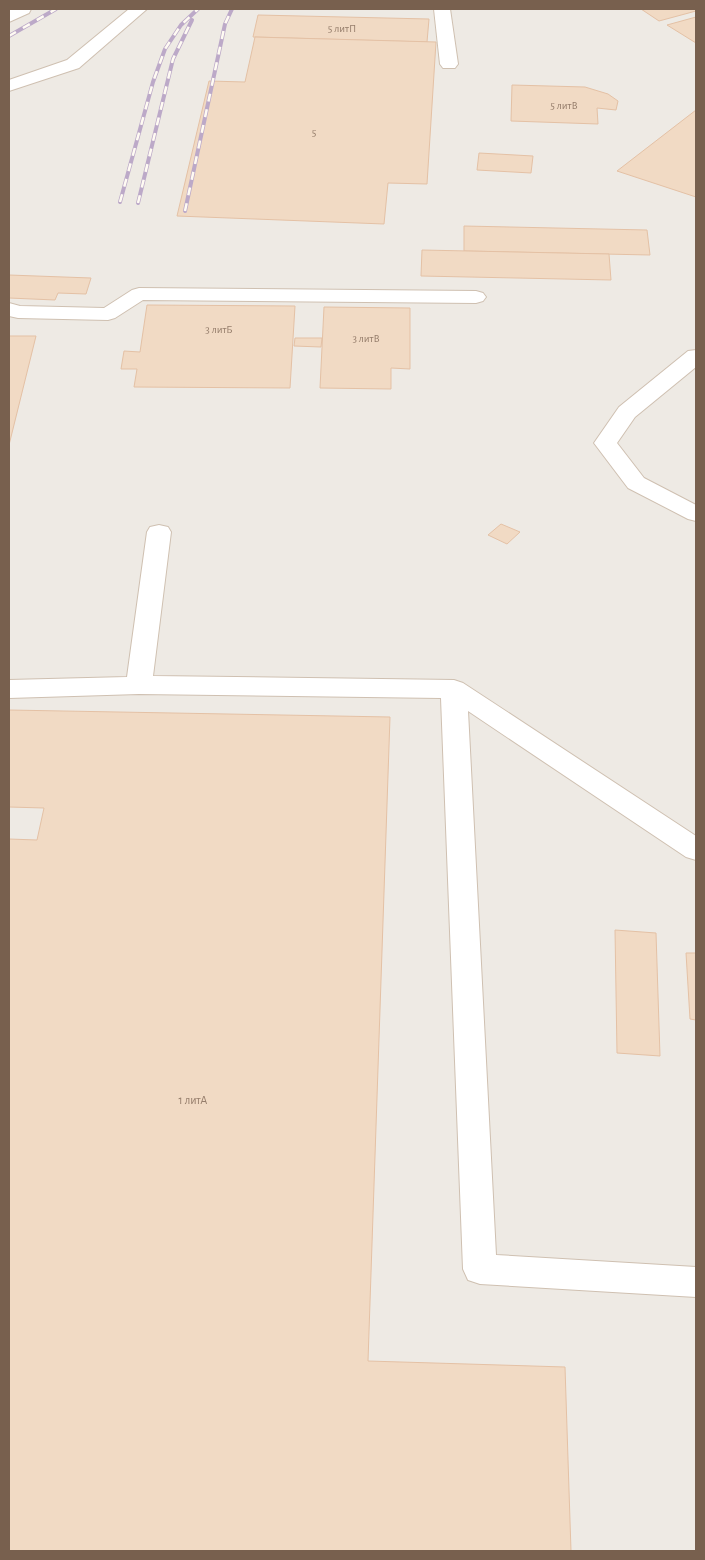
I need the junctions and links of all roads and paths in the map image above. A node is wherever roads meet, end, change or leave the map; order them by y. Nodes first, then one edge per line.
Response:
1 (23, 9) edge
2 (139, 9) edge
3 (442, 9) edge
4 (9, 17) edge
5 (449, 64) dead end
6 (9, 86) edge
7 (476, 296) dead end
8 (9, 309) edge
9 (696, 356) edge
10 (696, 514) edge
11 (159, 532) dead end
12 (139, 685) junction
13 (9, 689) edge
14 (454, 689) junction
15 (696, 850) edge
16 (696, 1282) edge

1 - 4 lane
2 - 6 lane
3 - 5 lane
7 - 8 lane
9 - 10 lane
11 - 12 lane
12 - 13 lane
12 - 14 lane
14 - 15 lane
14 - 16 lane

